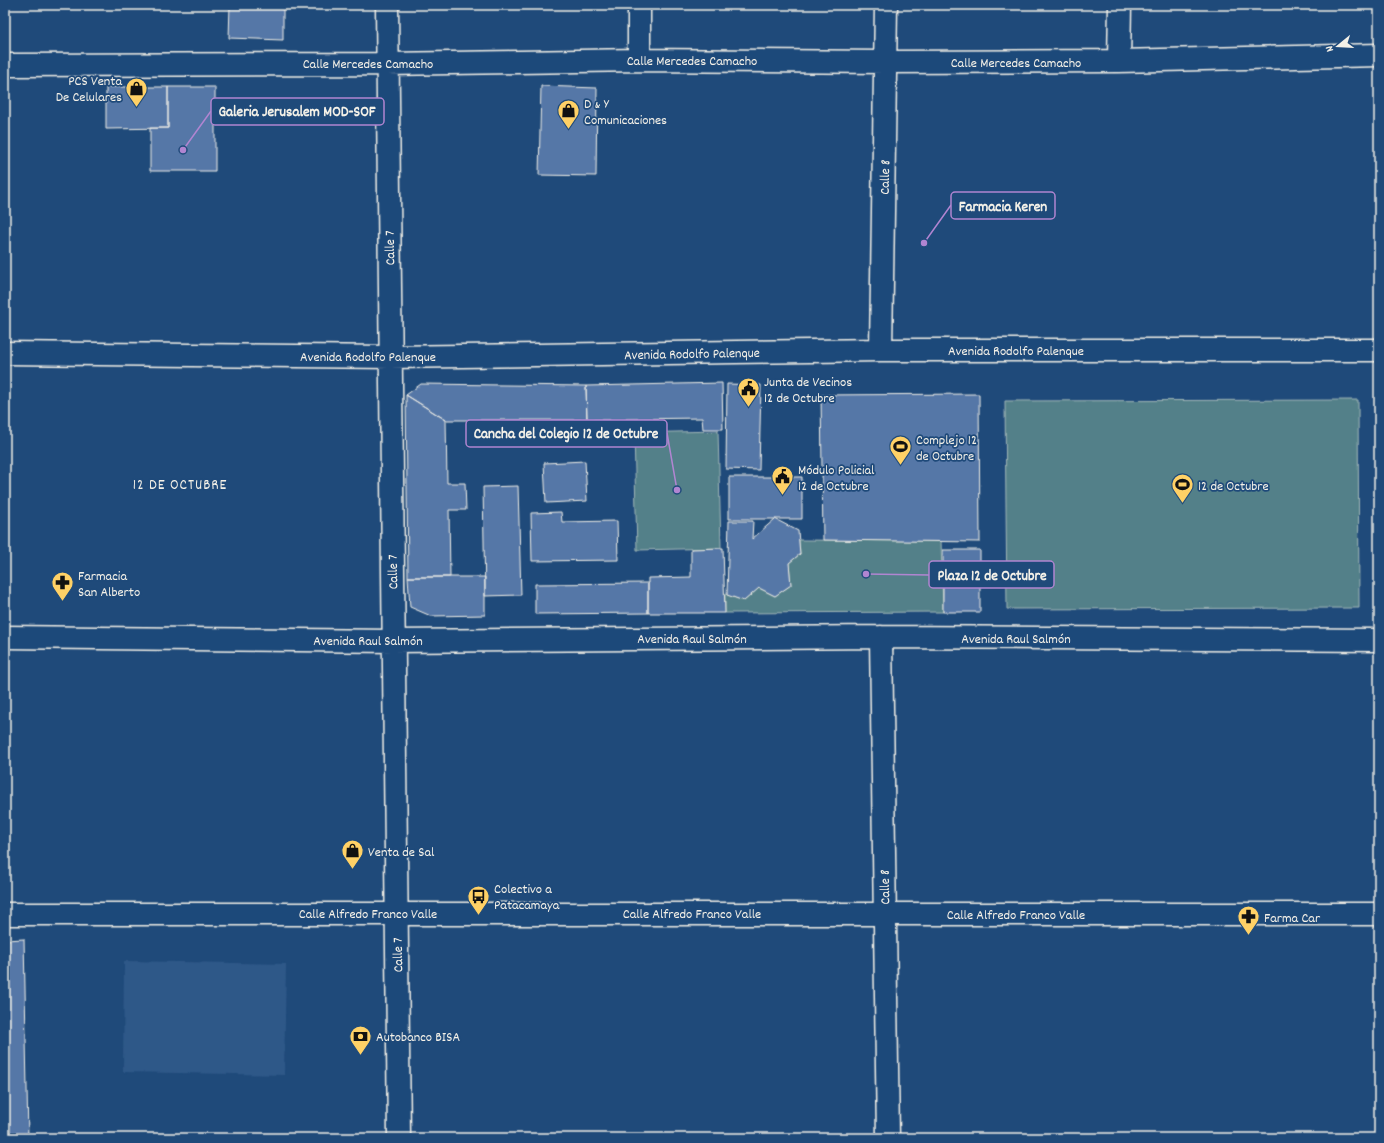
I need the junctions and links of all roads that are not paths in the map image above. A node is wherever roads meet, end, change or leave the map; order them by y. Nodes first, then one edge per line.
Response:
1 (387, 5) edge
2 (639, 5) edge
3 (886, 5) edge
4 (1120, 5) edge
5 (1379, 55) edge
6 (639, 60) junction
7 (1119, 61) junction
8 (885, 62) junction
9 (387, 64) junction
10 (5, 65) edge
11 (882, 350) junction
12 (1379, 350) edge
13 (5, 353) edge
14 (390, 357) junction
15 (5, 637) edge
16 (881, 637) junction
17 (1379, 640) edge
18 (393, 641) junction
19 (396, 913) junction
20 (5, 914) edge
21 (884, 914) junction
22 (1379, 914) edge
23 (398, 1138) edge
24 (888, 1138) edge

1 - 9 street, Calle 7
2 - 6 street
3 - 8 street, Calle 8
4 - 7 street
5 - 7 street, Calle Mercedes Camacho
6 - 8 street, Calle Mercedes Camacho
6 - 9 street, Calle Mercedes Camacho
7 - 8 street, Calle Mercedes Camacho
8 - 11 street, Calle 8
9 - 10 street, Calle Mercedes Camacho
9 - 14 street, Calle 7
11 - 12 street, Avenida Rodolfo Palenque
11 - 14 street, Avenida Rodolfo Palenque
13 - 14 street, Avenida Rodolfo Palenque
14 - 18 street, Calle 7
15 - 18 street, Avenida Raul Salmón
16 - 17 street, Avenida Raul Salmón
16 - 18 street, Avenida Raul Salmón
16 - 21 street, Calle 8
18 - 19 street, Calle 7
19 - 20 street, Calle Alfredo Franco Valle
19 - 21 street, Calle Alfredo Franco Valle
19 - 23 street, Calle 7
21 - 22 street, Calle Alfredo Franco Valle
21 - 24 street, Calle 8

